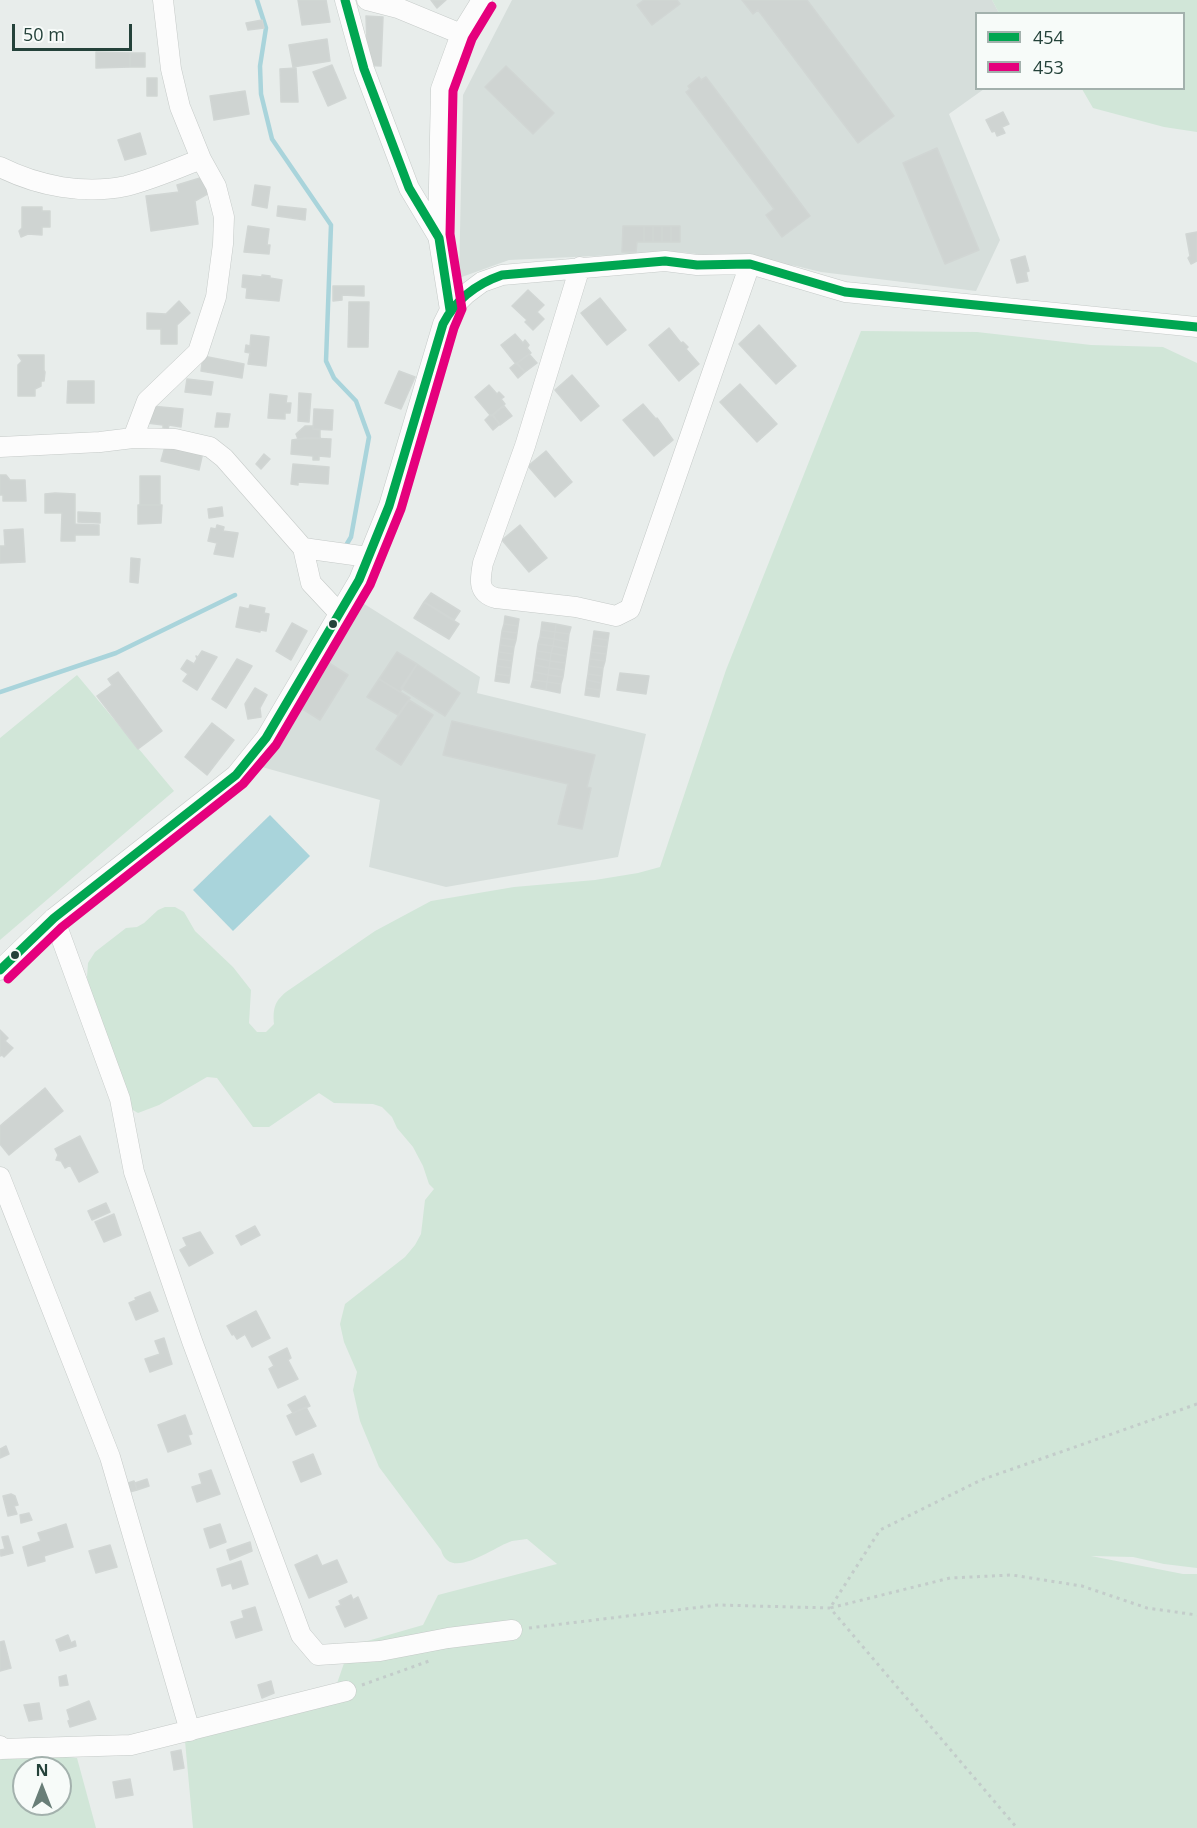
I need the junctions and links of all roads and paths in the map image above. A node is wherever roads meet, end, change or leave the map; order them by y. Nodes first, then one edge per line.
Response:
1 (163, 0) edge
2 (345, 0) edge
3 (367, 0) edge
4 (482, 0) edge
5 (461, 34) junction
6 (201, 159) junction
7 (0, 167) edge
8 (439, 238) junction
9 (750, 264) junction
10 (580, 267) junction
11 (450, 310) junction
12 (1197, 327) edge
13 (133, 438) junction
14 (0, 447) edge
15 (360, 556) junction
16 (307, 565) junction
17 (340, 614) junction
18 (54, 918) junction
19 (0, 970) edge
20 (0, 1177) edge
21 (1197, 1404) edge
22 (830, 1608) junction
23 (1197, 1616) edge
24 (512, 1630) joint
25 (435, 1659) dead end
26 (346, 1691) joint
27 (190, 1731) junction
28 (0, 1746) edge
29 (1017, 1828) edge

1 - 6 street
2 - 8 street
3 - 5 street
4 - 5 street
5 - 8 street
6 - 7 street
6 - 13 street
8 - 11 street
9 - 10 street
9 - 10 street
9 - 12 street
10 - 11 street
11 - 15 street
13 - 14 street
13 - 16 street
15 - 16 street
15 - 17 street
16 - 17 street
17 - 18 street
18 - 19 street
18 - 24 street
20 - 27 street
21 - 22 path
22 - 23 path
22 - 24 path
22 - 29 path
25 - 26 path
26 - 27 street
27 - 28 street

